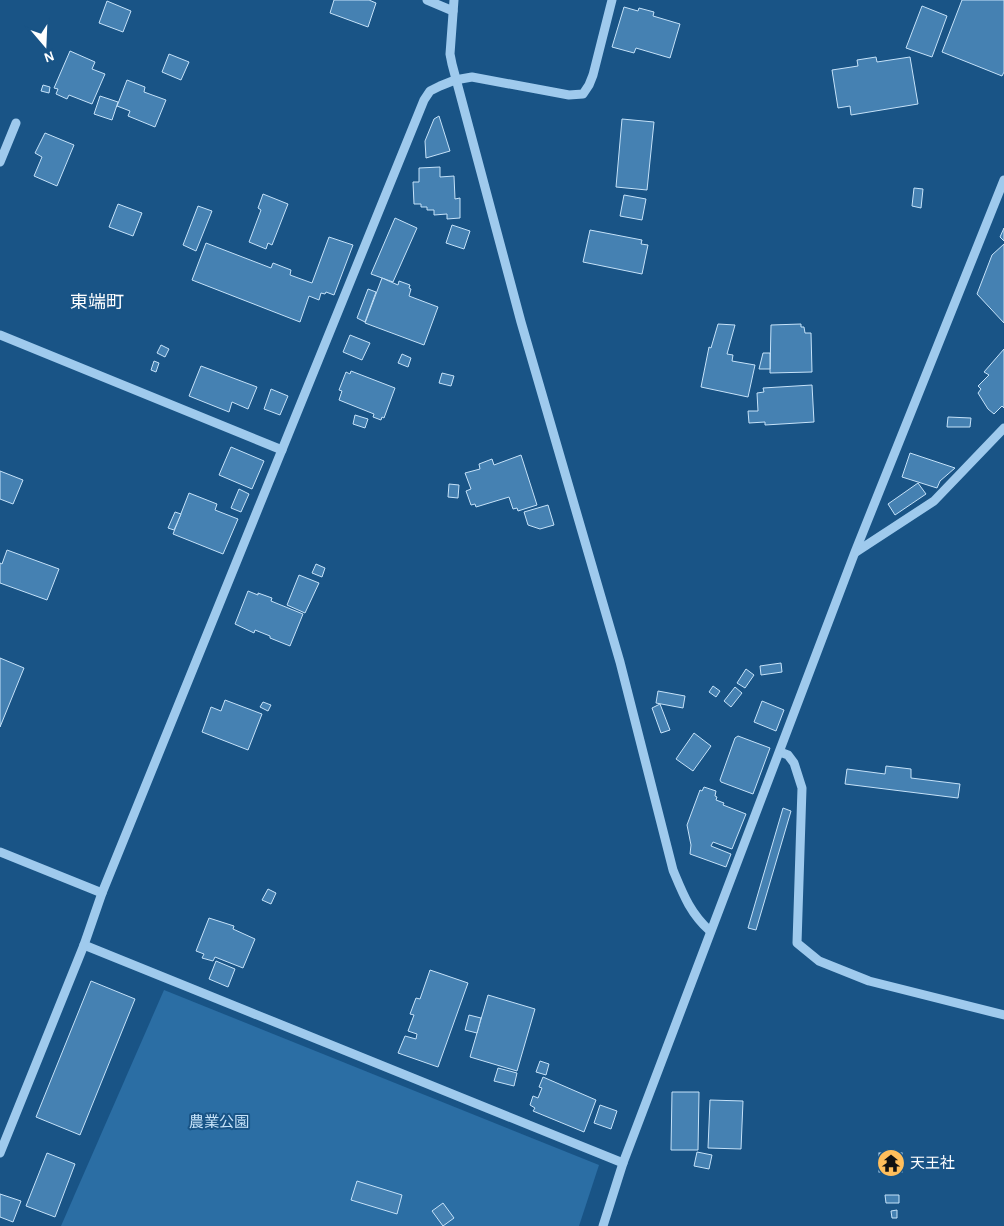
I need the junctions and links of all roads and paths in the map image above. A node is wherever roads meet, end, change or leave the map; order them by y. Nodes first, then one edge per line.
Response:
1 (427, 0) edge
2 (454, 0) edge
3 (612, 0) edge
4 (453, 11) junction
5 (455, 80) junction
6 (16, 123) dead end
7 (0, 162) edge
8 (1004, 180) edge
9 (0, 335) edge
10 (1004, 428) edge
11 (282, 450) junction
12 (856, 552) junction
13 (780, 752) junction
14 (0, 852) edge
15 (102, 893) junction
16 (710, 931) junction
17 (84, 945) junction
18 (1004, 1015) edge
19 (0, 1153) edge
20 (624, 1163) junction
21 (603, 1226) edge

1 - 4 street
2 - 4 street
3 - 5 street
4 - 5 street
5 - 11 street
5 - 16 street
6 - 7 street
8 - 12 street
9 - 11 street
10 - 12 street
11 - 15 street
12 - 13 street
13 - 16 street
13 - 18 street
14 - 15 street
15 - 17 street
16 - 20 street
17 - 19 street
17 - 20 street
20 - 21 street

